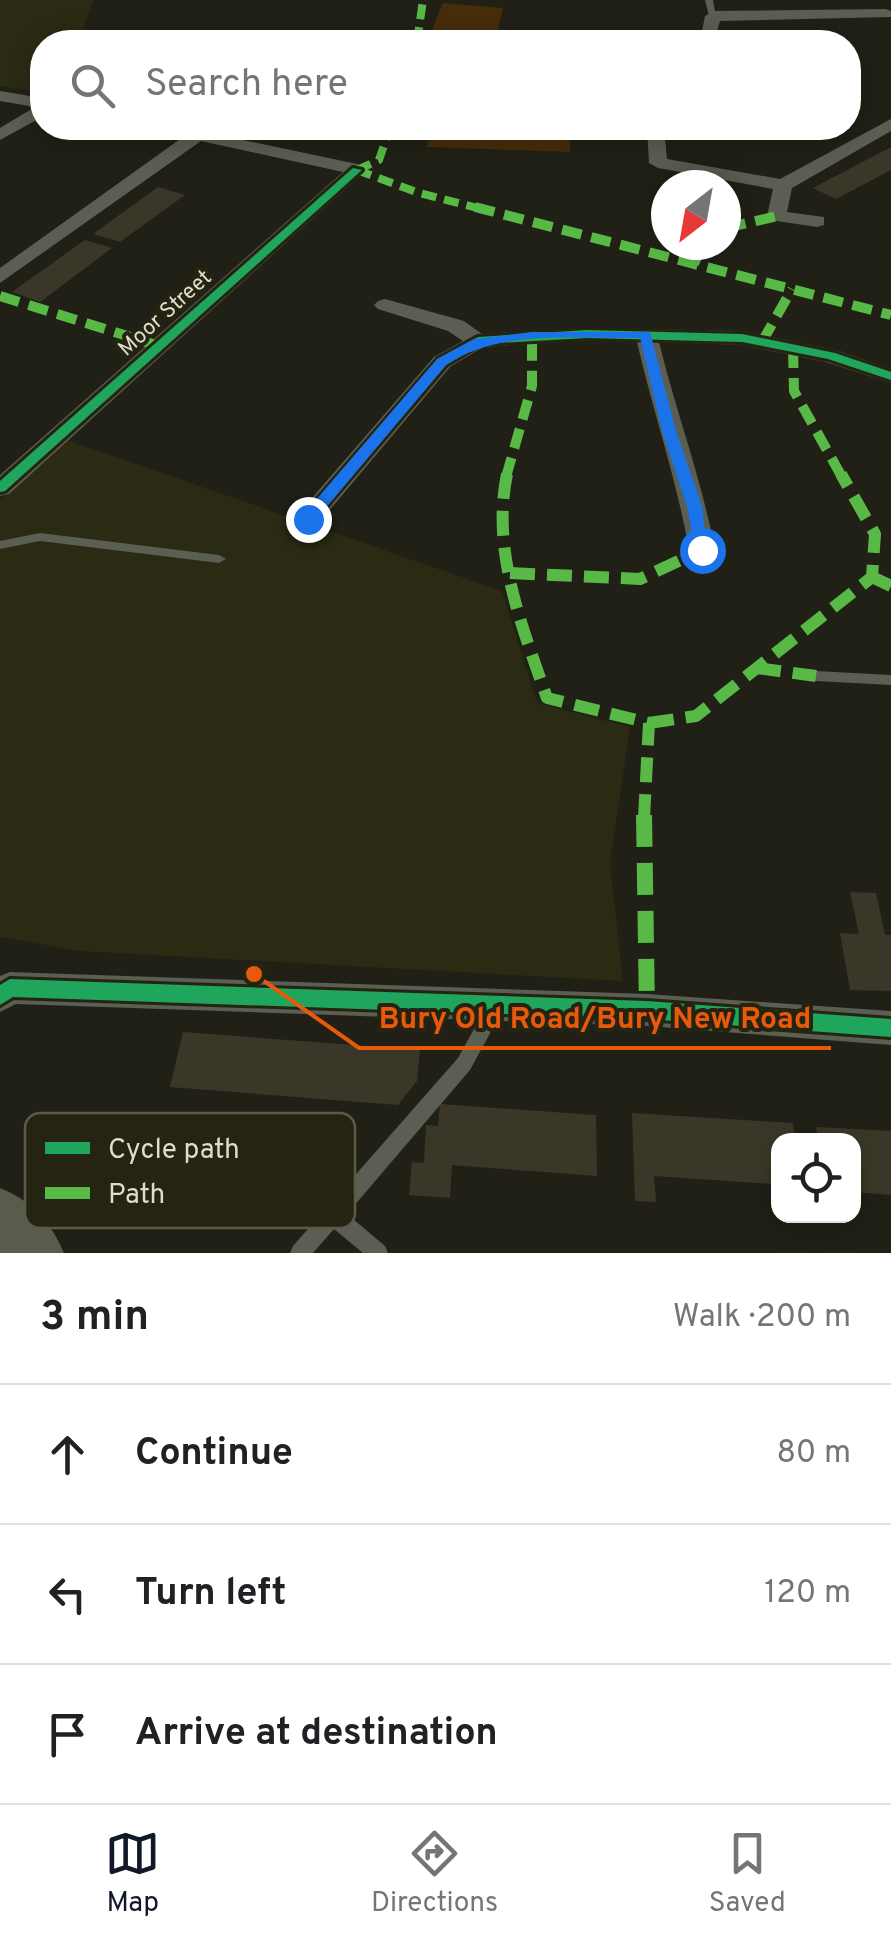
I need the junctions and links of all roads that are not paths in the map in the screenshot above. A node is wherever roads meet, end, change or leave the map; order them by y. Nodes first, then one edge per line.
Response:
1 (711, 8) edge
2 (885, 12) edge
3 (0, 96) edge
4 (30, 103) edge
5 (30, 114) edge
6 (891, 124) edge
7 (0, 135) edge
8 (190, 140) edge
9 (225, 140) edge
10 (657, 140) edge
11 (783, 185) junction
12 (817, 222) dead end
13 (0, 277) edge
14 (385, 305) dead end
15 (646, 334) junction
16 (478, 341) junction
17 (891, 376) edge
18 (0, 488) edge
19 (308, 519) dead end
20 (0, 545) edge
21 (702, 550) dead end
22 (219, 559) dead end
23 (816, 676) dead end
24 (891, 680) edge
25 (0, 996) edge
26 (496, 1005) junction
27 (891, 1028) edge
28 (355, 1188) edge
29 (0, 1222) edge
30 (321, 1228) edge
31 (349, 1228) edge
32 (29, 1253) edge
33 (300, 1253) edge
34 (378, 1253) edge

1 - 2 street
3 - 4 street
5 - 7 street
6 - 11 street
8 - 13 street
9 - 18 street, Moor Street
10 - 11 street
11 - 12 street
14 - 16 street
15 - 16 street
15 - 17 street
15 - 21 street
16 - 19 street
20 - 22 lane
23 - 24 lane
25 - 26 street
26 - 27 street
26 - 28 lane
29 - 32 highway
30 - 33 lane
31 - 34 lane

